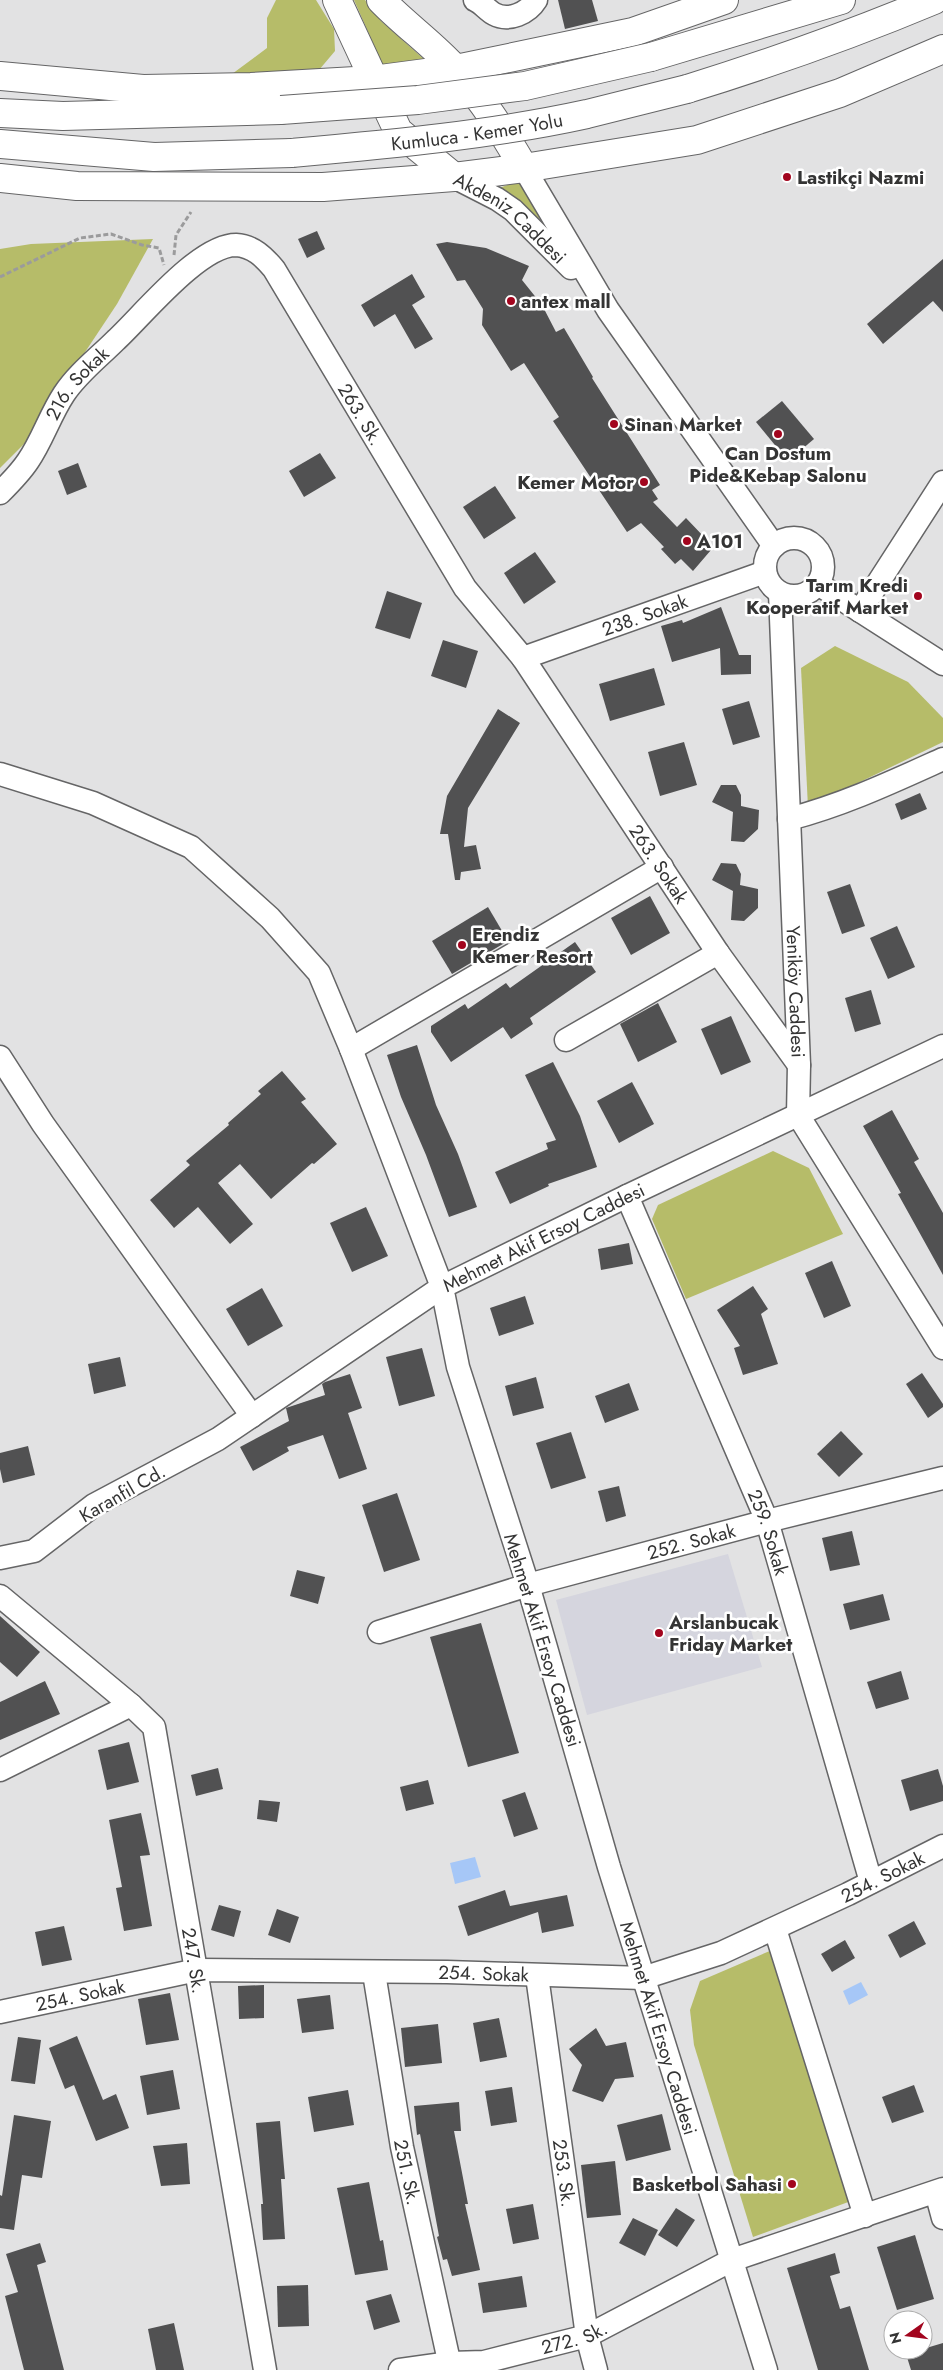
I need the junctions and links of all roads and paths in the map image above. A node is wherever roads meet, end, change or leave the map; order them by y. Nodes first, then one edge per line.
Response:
1 (337, 0) edge
2 (381, 0) edge
3 (475, 0) edge
4 (536, 0) edge
5 (724, 0) edge
6 (841, 0) edge
7 (934, 0) edge
8 (943, 49) edge
9 (456, 69) junction
10 (0, 76) edge
11 (372, 80) junction
12 (0, 113) edge
13 (0, 144) edge
14 (524, 168) junction
15 (454, 176) junction
16 (0, 178) edge
17 (191, 212) dead end
18 (0, 277) edge
19 (170, 285) junction
20 (608, 310) junction
21 (943, 482) edge
22 (0, 493) edge
23 (774, 546) junction
24 (765, 572) junction
25 (818, 584) junction
26 (780, 593) junction
27 (860, 611) junction
28 (523, 658) junction
29 (943, 664) edge
30 (943, 759) edge
31 (0, 774) edge
32 (789, 819) junction
33 (662, 868) junction
34 (718, 953) junction
35 (566, 1040) dead end
36 (943, 1046) edge
37 (351, 1049) junction
38 (0, 1057) edge
39 (799, 1066) junction
40 (798, 1115) junction
41 (627, 1196) junction
42 (442, 1287) junction
43 (943, 1348) edge
44 (252, 1416) junction
45 (943, 1478) edge
46 (767, 1521) junction
47 (0, 1558) edge
48 (528, 1585) junction
49 (0, 1596) edge
50 (378, 1632) dead end
51 (131, 1705) junction
52 (0, 1770) edge
53 (943, 1846) edge
54 (871, 1882) junction
55 (775, 1929) junction
56 (197, 1970) junction
57 (374, 1973) junction
58 (537, 1976) junction
59 (643, 1978) junction
60 (0, 2012) edge
61 (939, 2190) edge
62 (865, 2216) junction
63 (943, 2218) edge
64 (732, 2260) junction
65 (587, 2336) junction
66 (450, 2367) edge
67 (265, 2370) edge
68 (400, 2370) edge
69 (596, 2370) edge
70 (766, 2370) edge

1 - 11 main road, Akdeniz Caddesi
2 - 9 main road, Akdeniz Caddesi
3 - 4 street
5 - 9 main road
6 - 12 main road, Kumluca - Kemer Yolu, bridge
7 - 13 main road, Kumluca - Kemer Yolu, bridge
8 - 14 main road
9 - 11 main road
9 - 14 main road, Akdeniz Caddesi
10 - 11 main road
11 - 15 main road, Akdeniz Caddesi
14 - 15 main road
14 - 20 street, Akdeniz Caddesi
15 - 16 main road
15 - 20 street, Akdeniz Caddesi
17 - 19 path
18 - 19 path
19 - 22 street, 216. Sokak
19 - 28 street, 263. Sk.
20 - 23 street, Akdeniz Caddesi
21 - 27 street
23 - 24 street
23 - 25 street
24 - 26 street
24 - 28 street, 238. Sokak
25 - 26 street
25 - 27 street
26 - 32 street, Yeniköy Caddesi
27 - 29 street
28 - 33 street, 263. Sokak
30 - 32 street
31 - 37 street
32 - 39 street, Yeniköy Caddesi
33 - 34 street, 263. Sokak
33 - 37 street
34 - 35 street
34 - 39 street, 263. Sokak
36 - 40 street, Mehmet Akif Ersoy Caddesi
37 - 42 street
38 - 44 street
39 - 40 street, Yeniköy Caddesi
40 - 41 street, Mehmet Akif Ersoy Caddesi
40 - 43 street
41 - 42 street, Mehmet Akif Ersoy Caddesi
41 - 46 street, 259. Sokak
42 - 44 street, Karanfil Cd.
42 - 48 street, Mehmet Akif Ersoy Caddesi
44 - 47 street, Karanfil Cd.
45 - 46 street, 252. Sokak
46 - 48 street, 252. Sokak
46 - 54 street, 259. Sokak
48 - 50 street, 252. Sokak
48 - 59 street, Mehmet Akif Ersoy Caddesi
49 - 51 street, 247. Sk.
51 - 52 street
51 - 56 street, 247. Sk.
53 - 54 street, 254. Sokak
54 - 55 street, 254. Sokak
55 - 59 street, 254. Sokak
55 - 62 street
56 - 57 street, 254. Sokak
56 - 60 street, 254. Sokak
56 - 67 street, 247. Sk.
57 - 58 street, 254. Sokak
57 - 66 street, 251. Sk.
58 - 59 street, 254. Sokak
58 - 65 street, 253. Sk.
59 - 64 street, Mehmet Akif Ersoy Caddesi
61 - 62 street, 272. Sk.
61 - 63 street
62 - 64 street, 272. Sk.
64 - 65 street, 272. Sk.
64 - 70 street, Mehmet Akif Ersoy Caddesi
65 - 66 street, 272. Sk.
65 - 69 street, 253. Sk.
66 - 68 street, 272. Sk.

